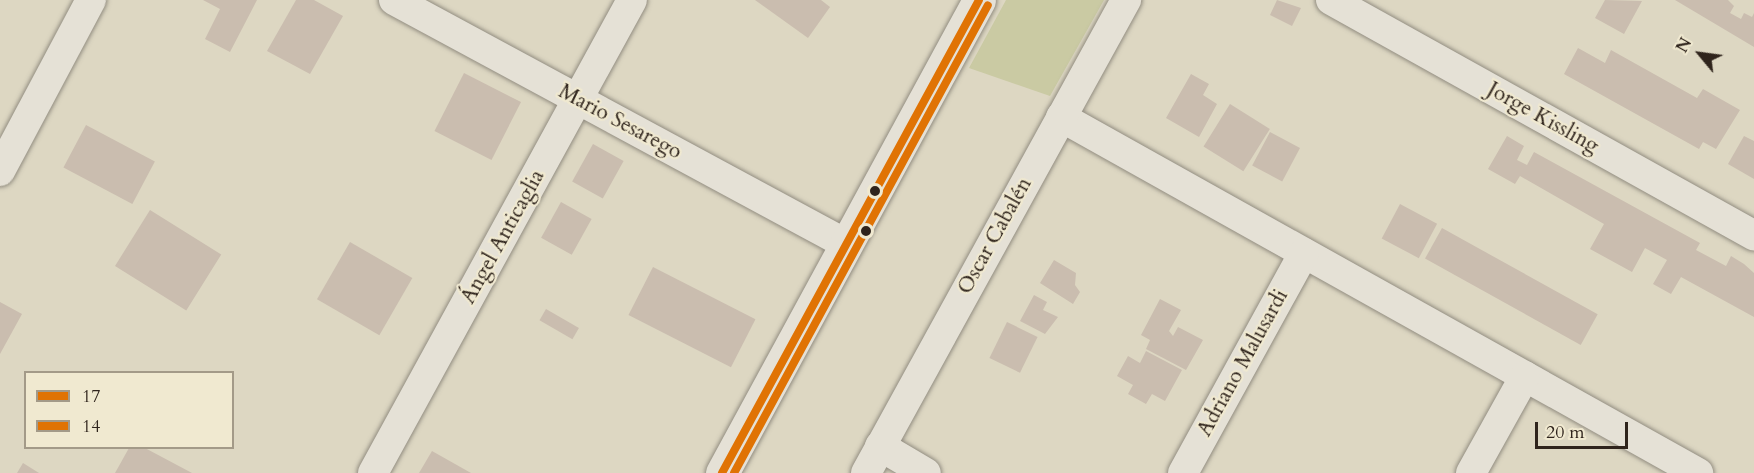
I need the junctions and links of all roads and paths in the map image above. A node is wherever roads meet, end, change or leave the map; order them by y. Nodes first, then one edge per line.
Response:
1 (91, 0) edge
2 (394, 0) edge
3 (633, 0) edge
4 (979, 0) edge
5 (1126, 0) edge
6 (1331, 0) edge
7 (579, 99) junction
8 (1061, 117) junction
9 (0, 171) edge
10 (1754, 235) edge
11 (846, 244) junction
12 (1304, 253) junction
13 (1525, 376) junction
14 (880, 446) junction
15 (374, 473) edge
16 (722, 473) edge
17 (866, 473) edge
18 (926, 473) edge
19 (1182, 473) edge
20 (1471, 473) edge
21 (1698, 473) edge

1 - 9 street
2 - 7 street, Mario Sesarego
3 - 7 street, Ángel Anticaglia
4 - 11 main road
5 - 8 street, Oscar Cabalén
6 - 10 street, Jorge Kissling
7 - 11 street, Mario Sesarego
7 - 15 street, Ángel Anticaglia
8 - 12 street
8 - 14 street, Oscar Cabalén
11 - 16 main road
12 - 13 street
12 - 19 street, Adriano Malusardi
13 - 20 street
13 - 21 street
14 - 17 street, Oscar Cabalén
14 - 18 street

